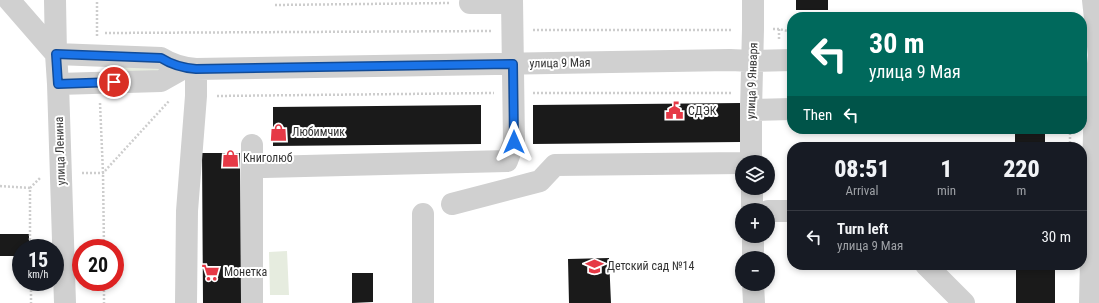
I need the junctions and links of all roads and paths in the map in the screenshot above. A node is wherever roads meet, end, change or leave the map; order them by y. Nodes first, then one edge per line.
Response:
1 (9, 0) edge
2 (55, 0) edge
3 (97, 0) edge
4 (753, 0) edge
5 (1093, 0) edge
6 (512, 2) edge
7 (470, 3) joint
8 (275, 5) dead end
9 (753, 29) junction
10 (513, 30) junction
11 (787, 30) edge
12 (97, 34) junction
13 (56, 54) junction
14 (98, 55) junction
15 (1099, 55) edge
16 (1087, 56) edge
17 (787, 60) edge
18 (752, 61) junction
19 (513, 64) junction
20 (190, 68) junction
21 (99, 83) junction
22 (58, 84) junction
23 (514, 93) junction
24 (196, 96) junction
25 (751, 101) junction
26 (787, 108) edge
27 (252, 145) dead end
28 (751, 155) edge
29 (735, 163) edge
30 (264, 167) dead end
31 (61, 173) junction
32 (103, 173) junction
33 (0, 186) edge
34 (30, 188) junction
35 (452, 204) dead end
36 (775, 211) edge
37 (787, 211) edge
38 (423, 214) dead end
39 (30, 239) edge
40 (104, 239) edge
41 (931, 270) edge
42 (30, 291) edge
43 (104, 291) edge
44 (753, 291) edge
45 (31, 303) edge
46 (65, 303) edge
47 (104, 303) edge
48 (186, 303) edge
49 (252, 303) edge
50 (423, 303) edge
51 (754, 303) edge
52 (964, 303) edge
53 (1090, 303) edge

1 - 13 street
2 - 13 street, улица Ленина
3 - 12 path
4 - 9 street, улица 9 Января
5 - 15 street
6 - 7 street
6 - 10 street
7 - 8 path
9 - 10 path
9 - 11 path
9 - 18 street, улица 9 Января
10 - 12 path
10 - 19 street
12 - 14 path
13 - 14 street, улица 9 Мая
13 - 22 street, улица Ленина
14 - 20 street, улица 9 Мая
15 - 16 street
15 - 53 street
17 - 18 street, улица 9 Мая
18 - 19 street, улица 9 Мая
18 - 25 street, улица 9 Января
19 - 20 street, улица 9 Мая
19 - 23 street
20 - 21 street, улица 9 Мая
20 - 24 street
21 - 22 street, улица 9 Мая
21 - 32 path
22 - 31 street, улица Ленина
23 - 24 path
23 - 25 path
23 - 30 street
24 - 32 path
24 - 48 street
25 - 26 street
25 - 28 street, улица 9 Января
27 - 49 street
29 - 35 street
31 - 32 path
31 - 34 path
31 - 46 street, улица Ленина
32 - 40 path
33 - 34 path
34 - 39 path
36 - 37 street
38 - 50 street
41 - 52 street
42 - 45 path
43 - 47 path
44 - 51 street

